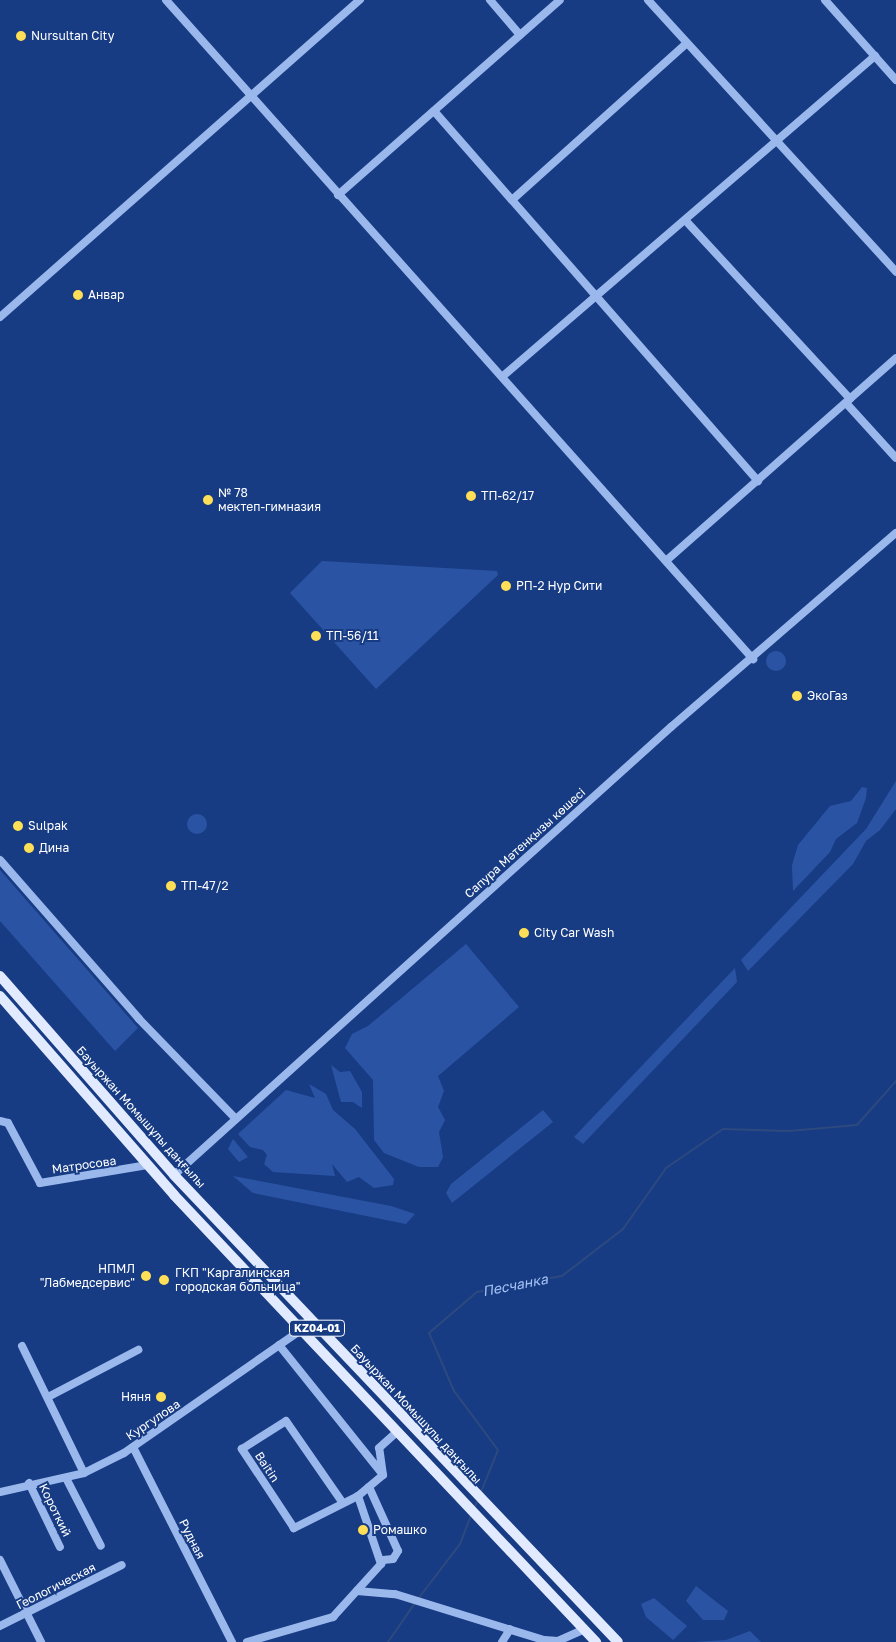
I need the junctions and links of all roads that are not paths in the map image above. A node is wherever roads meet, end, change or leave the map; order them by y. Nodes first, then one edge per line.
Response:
1 (166, 0) edge
2 (360, 0) edge
3 (490, 0) edge
4 (560, 0) edge
5 (648, 0) edge
6 (825, 0) edge
7 (520, 35) junction
8 (687, 42) junction
9 (875, 56) junction
10 (896, 80) edge
11 (252, 95) junction
12 (434, 111) junction
13 (777, 142) junction
14 (338, 195) junction
15 (512, 200) junction
16 (686, 221) junction
17 (896, 272) edge
18 (598, 298) junction
19 (0, 317) edge
20 (896, 358) edge
21 (503, 376) junction
22 (848, 401) junction
23 (896, 458) edge
24 (758, 480) junction
25 (896, 533) edge
26 (667, 560) junction
27 (753, 659) junction
28 (0, 860) edge
29 (0, 976) edge
30 (0, 996) edge
31 (109, 1102) junction
32 (98, 1111) junction
33 (236, 1119) junction
34 (0, 1121) edge
35 (148, 1165) junction
36 (174, 1175) junction
37 (164, 1184) junction
38 (309, 1319) junction
39 (301, 1330) junction
40 (279, 1345) junction
41 (22, 1346) dead end
42 (138, 1350) dead end
43 (48, 1397) junction
44 (398, 1432) junction
45 (133, 1447) junction
46 (84, 1473) junction
47 (383, 1475) junction
48 (66, 1478) junction
49 (29, 1483) junction
50 (368, 1487) junction
51 (0, 1492) edge
52 (358, 1496) junction
53 (342, 1502) junction
54 (101, 1546) dead end
55 (60, 1547) dead end
56 (0, 1560) edge
57 (383, 1560) junction
58 (122, 1566) dead end
59 (558, 1582) junction
60 (356, 1591) junction
61 (547, 1592) junction
62 (27, 1613) junction
63 (0, 1626) edge
64 (510, 1629) junction
65 (583, 1630) junction
66 (41, 1642) edge
67 (232, 1642) edge
68 (247, 1642) edge
69 (502, 1642) edge
70 (596, 1642) edge
71 (618, 1642) edge

1 - 11 street
2 - 11 street
3 - 7 street
4 - 7 street
5 - 8 street
6 - 9 street
7 - 12 street
8 - 13 street
8 - 15 street
9 - 10 street
9 - 13 street
11 - 14 street
11 - 19 street
12 - 14 street
12 - 15 street
13 - 16 street
13 - 17 street
14 - 21 street
15 - 18 street
16 - 18 street
16 - 22 street
18 - 21 street
18 - 24 street
20 - 22 street
21 - 26 street
22 - 23 street
22 - 24 street
24 - 26 street
25 - 27 street, Сапура Мәтенқызы көшесі
26 - 27 street
27 - 33 street, Сапура Мәтенқызы көшесі
28 - 33 street
29 - 31 main road, Бауыржан Момышұлы даңғылы / KZ04-01
30 - 32 main road, KZ04-01
31 - 32 main road
31 - 36 main road, Бауыржан Момышұлы даңғылы / KZ04-01
32 - 35 main road, KZ04-01
33 - 36 street, Сапура Мәтенқызы көшесі
34 - 35 street, Матросова
35 - 37 main road, KZ04-01
36 - 37 main road
36 - 38 main road, Бауыржан Момышұлы даңғылы / KZ04-01
37 - 39 main road, KZ04-01
38 - 39 street, Кургулова
38 - 59 main road, Бауыржан Момышұлы даңғылы / KZ04-01
39 - 40 street, Кургулова
39 - 44 main road, KZ04-01
40 - 45 street, Кургулова
40 - 47 street
41 - 43 street
42 - 43 street
43 - 46 street
44 - 47 street
44 - 61 main road, KZ04-01
45 - 46 street, Кургулова
45 - 67 street, Рудная
46 - 48 street, Кургулова
47 - 50 street, Baitin
48 - 49 street, Кургулова
48 - 54 street
49 - 51 street, Кургулова
49 - 55 street, Короткий
50 - 52 street, Baitin
50 - 57 street
52 - 53 street, Baitin
52 - 57 street
53 - 53 street, Baitin
56 - 62 street
57 - 60 street
58 - 62 street, Геологическая
59 - 61 main road
59 - 71 main road, Бауыржан Момышұлы даңғылы / KZ04-01
60 - 64 street
60 - 68 street
61 - 65 main road, KZ04-01
62 - 63 street, Геологическая
62 - 66 street
64 - 65 street
64 - 69 street
65 - 70 main road, KZ04-01

